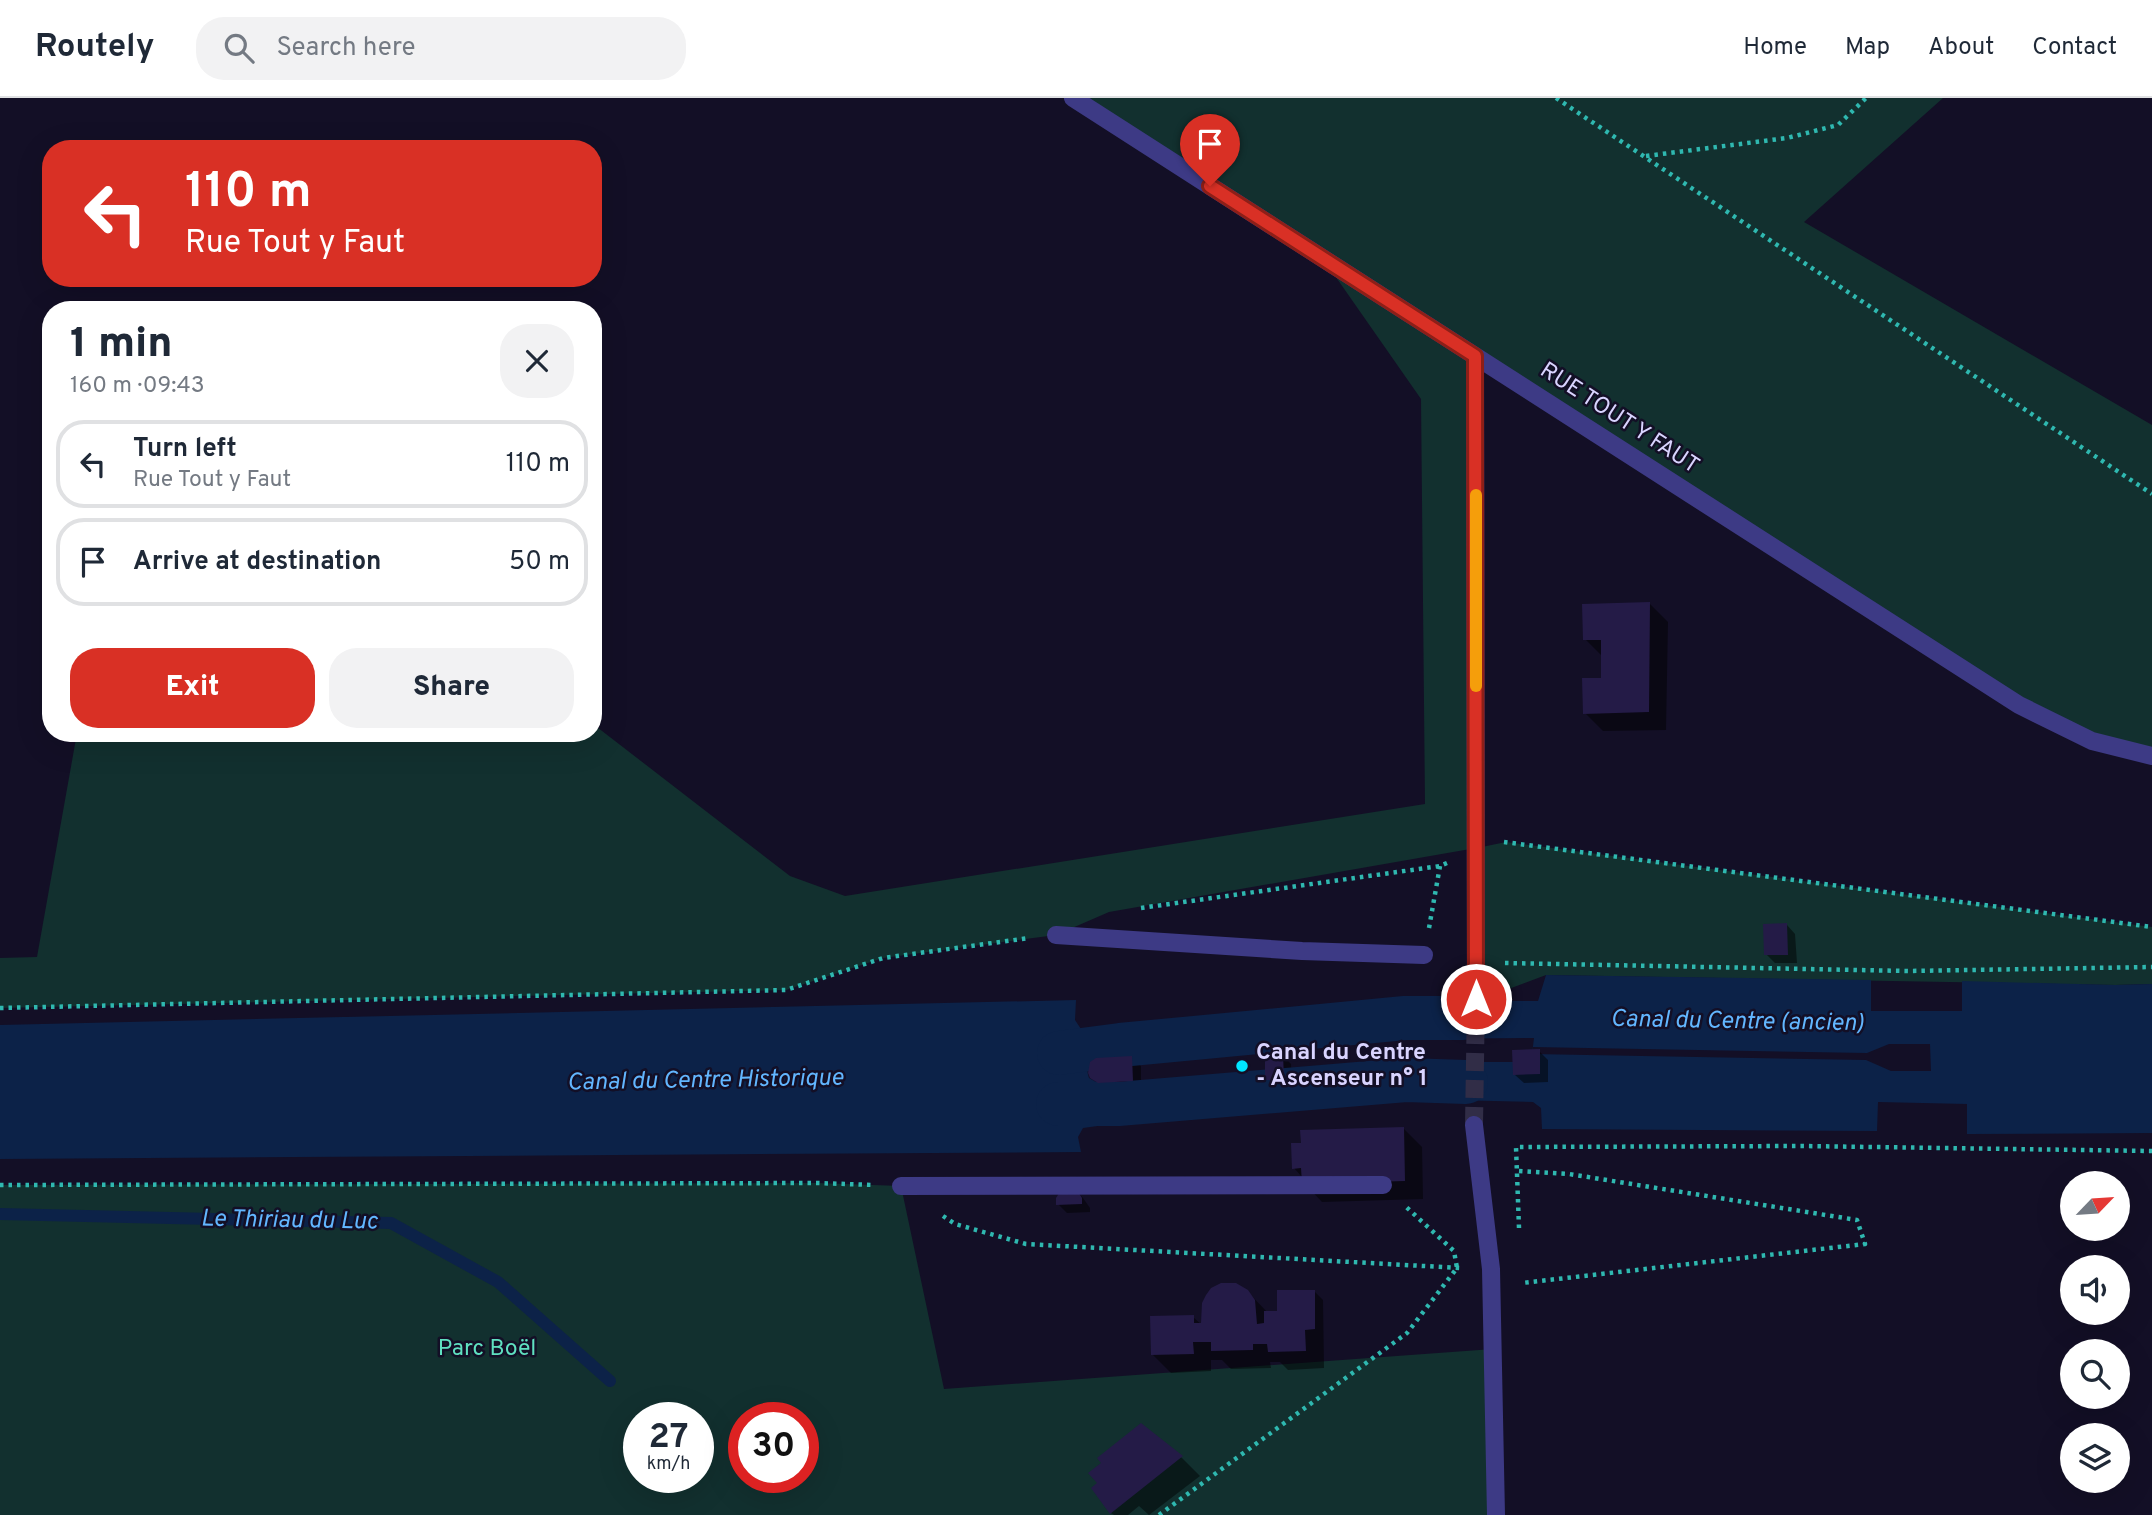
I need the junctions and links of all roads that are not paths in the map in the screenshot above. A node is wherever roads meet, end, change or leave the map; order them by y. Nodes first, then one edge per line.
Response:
1 (1073, 98) edge
2 (1475, 356) junction
3 (2152, 756) edge
4 (1056, 935) road end
5 (1424, 955) road end
6 (1476, 999) tunnel mouth
7 (1474, 1125) tunnel mouth
8 (1383, 1185) road end
9 (901, 1186) road end
10 (1496, 1515) edge

1 - 2 street, RUE TOUT Y FAUT
2 - 3 street, RUE TOUT Y FAUT
2 - 6 street
4 - 5 street
7 - 10 street
8 - 9 street

